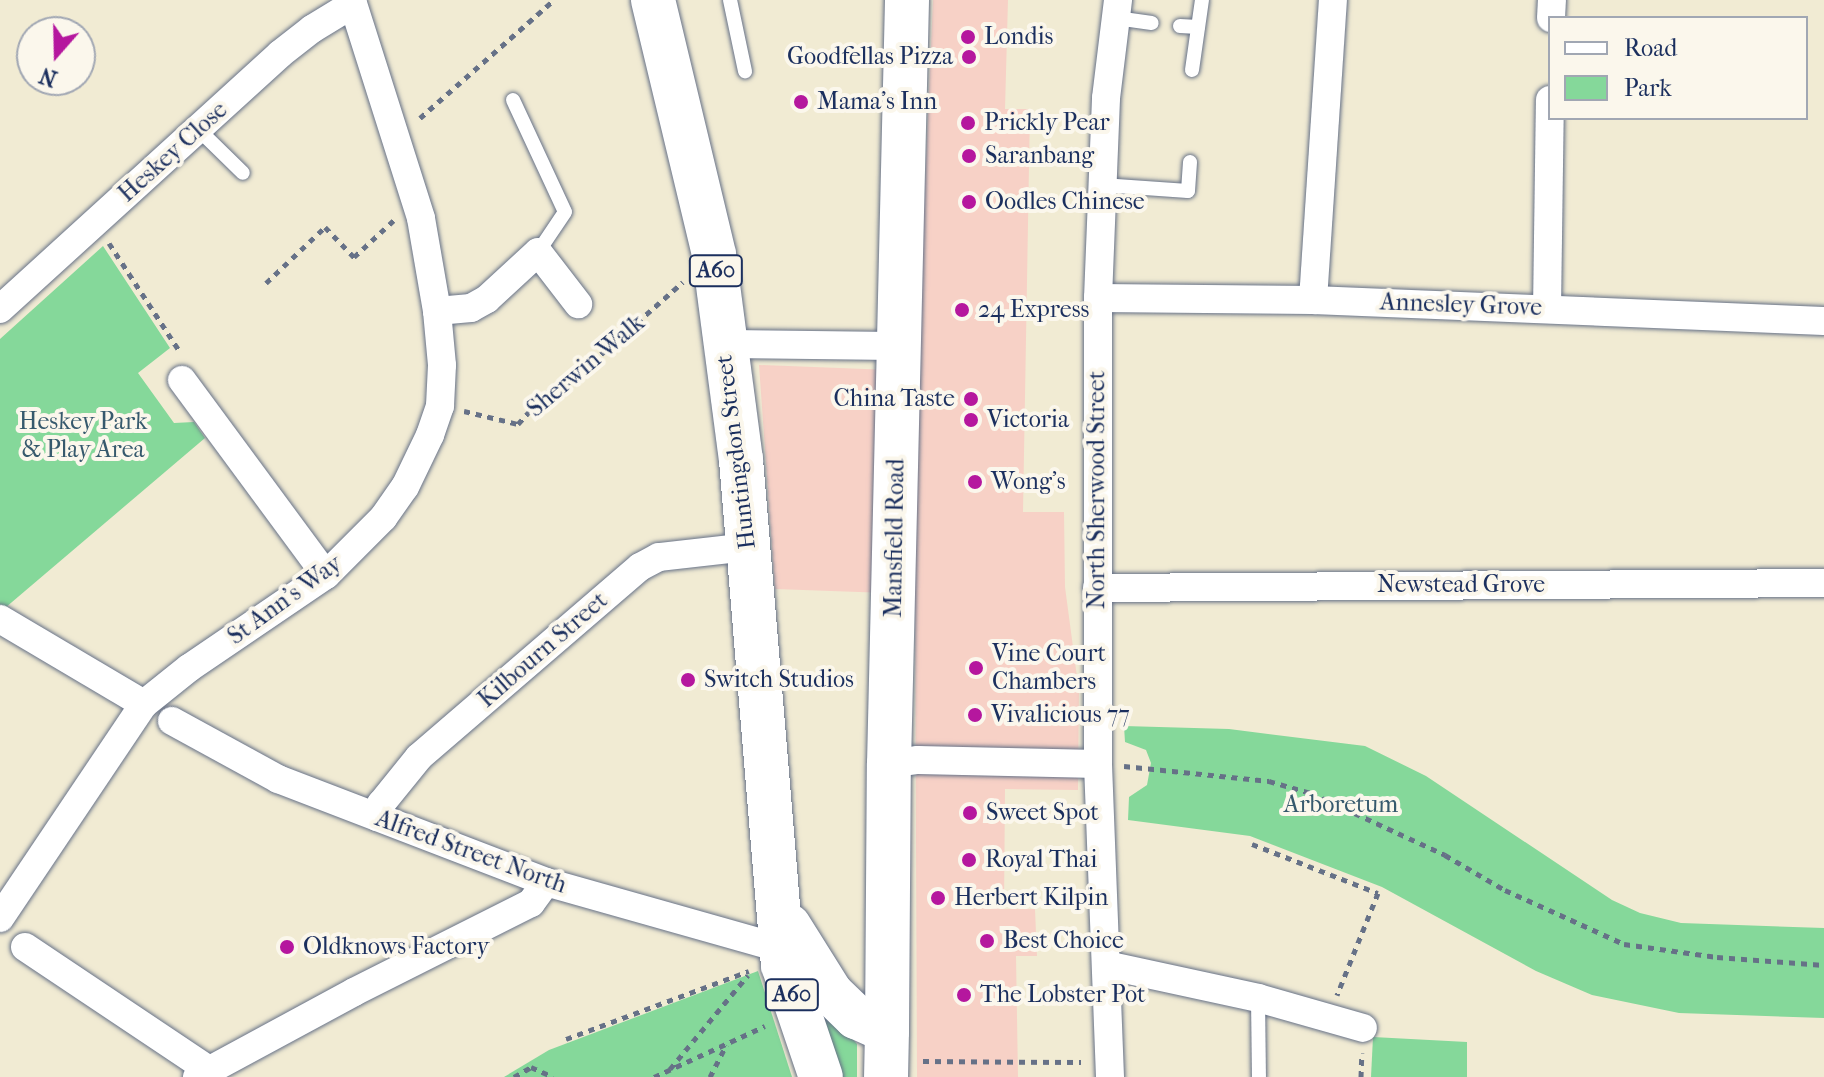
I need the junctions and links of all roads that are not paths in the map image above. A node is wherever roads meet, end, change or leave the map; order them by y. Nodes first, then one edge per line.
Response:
1 (653, 0) edge
2 (730, 0) edge
3 (907, 0) edge
4 (1202, 0) edge
5 (1333, 0) edge
6 (352, 2) edge
7 (1117, 9) edge
8 (1152, 23) dead end
9 (1180, 26) dead end
10 (1198, 27) junction
11 (1192, 70) dead end
12 (745, 71) dead end
13 (513, 100) dead end
14 (1550, 120) edge
15 (197, 128) junction
16 (1190, 162) dead end
17 (243, 173) dead end
18 (1102, 185) junction
19 (538, 252) junction
20 (1098, 298) junction
21 (1313, 300) junction
22 (578, 304) dead end
23 (0, 309) edge
24 (1547, 309) junction
25 (437, 311) junction
26 (1824, 321) edge
27 (724, 344) junction
28 (900, 346) junction
29 (182, 380) road end
30 (748, 547) junction
31 (326, 575) junction
32 (1824, 583) edge
33 (1097, 588) junction
34 (0, 619) edge
35 (144, 704) junction
36 (172, 721) dead end
37 (889, 764) junction
38 (1098, 764) junction
39 (377, 817) junction
40 (546, 882) junction
41 (2, 910) edge
42 (25, 947) dead end
43 (775, 948) junction
44 (1106, 965) junction
45 (1258, 998) junction
46 (1363, 1028) dead end
47 (886, 1056) edge
48 (1110, 1069) edge
49 (203, 1073) edge
50 (821, 1077) edge
51 (1259, 1077) edge

1 - 27 main road, Huntingdon Street / A60
2 - 12 lane
3 - 28 main road, Mansfield Road
4 - 10 lane
5 - 21 street
6 - 15 street, Heskey Close
6 - 25 street, St Ann's Way
7 - 8 lane
7 - 18 street, North Sherwood Street
9 - 10 lane
10 - 11 lane
13 - 19 lane
14 - 24 street
15 - 17 lane
15 - 23 street, Heskey Close
16 - 18 lane
18 - 20 street, North Sherwood Street
19 - 22 street
19 - 25 street
20 - 21 street, Annesley Grove
20 - 33 street, North Sherwood Street
21 - 24 street, Annesley Grove
24 - 26 street, Annesley Grove
25 - 31 street, St Ann's Way
27 - 28 street
27 - 30 main road, Huntingdon Street / A60
28 - 37 main road, Mansfield Road
29 - 31 street
30 - 39 street, Kilbourn Street
30 - 43 main road, Huntingdon Street / A60
31 - 35 street, St Ann's Way
32 - 33 street, Newstead Grove
33 - 38 street, North Sherwood Street
34 - 35 street
35 - 41 street, St Ann's Way
36 - 39 street, Alfred Street North
37 - 38 street
37 - 47 main road, Mansfield Road
38 - 44 street, North Sherwood Street
39 - 40 street, Alfred Street North
40 - 43 street, Alfred Street North
40 - 49 street
42 - 49 street
43 - 47 main road, Huntingdon Street / A60
43 - 50 main road, Huntingdon Street / A60
44 - 45 street
44 - 48 street, North Sherwood Street
45 - 46 street
45 - 51 lane

